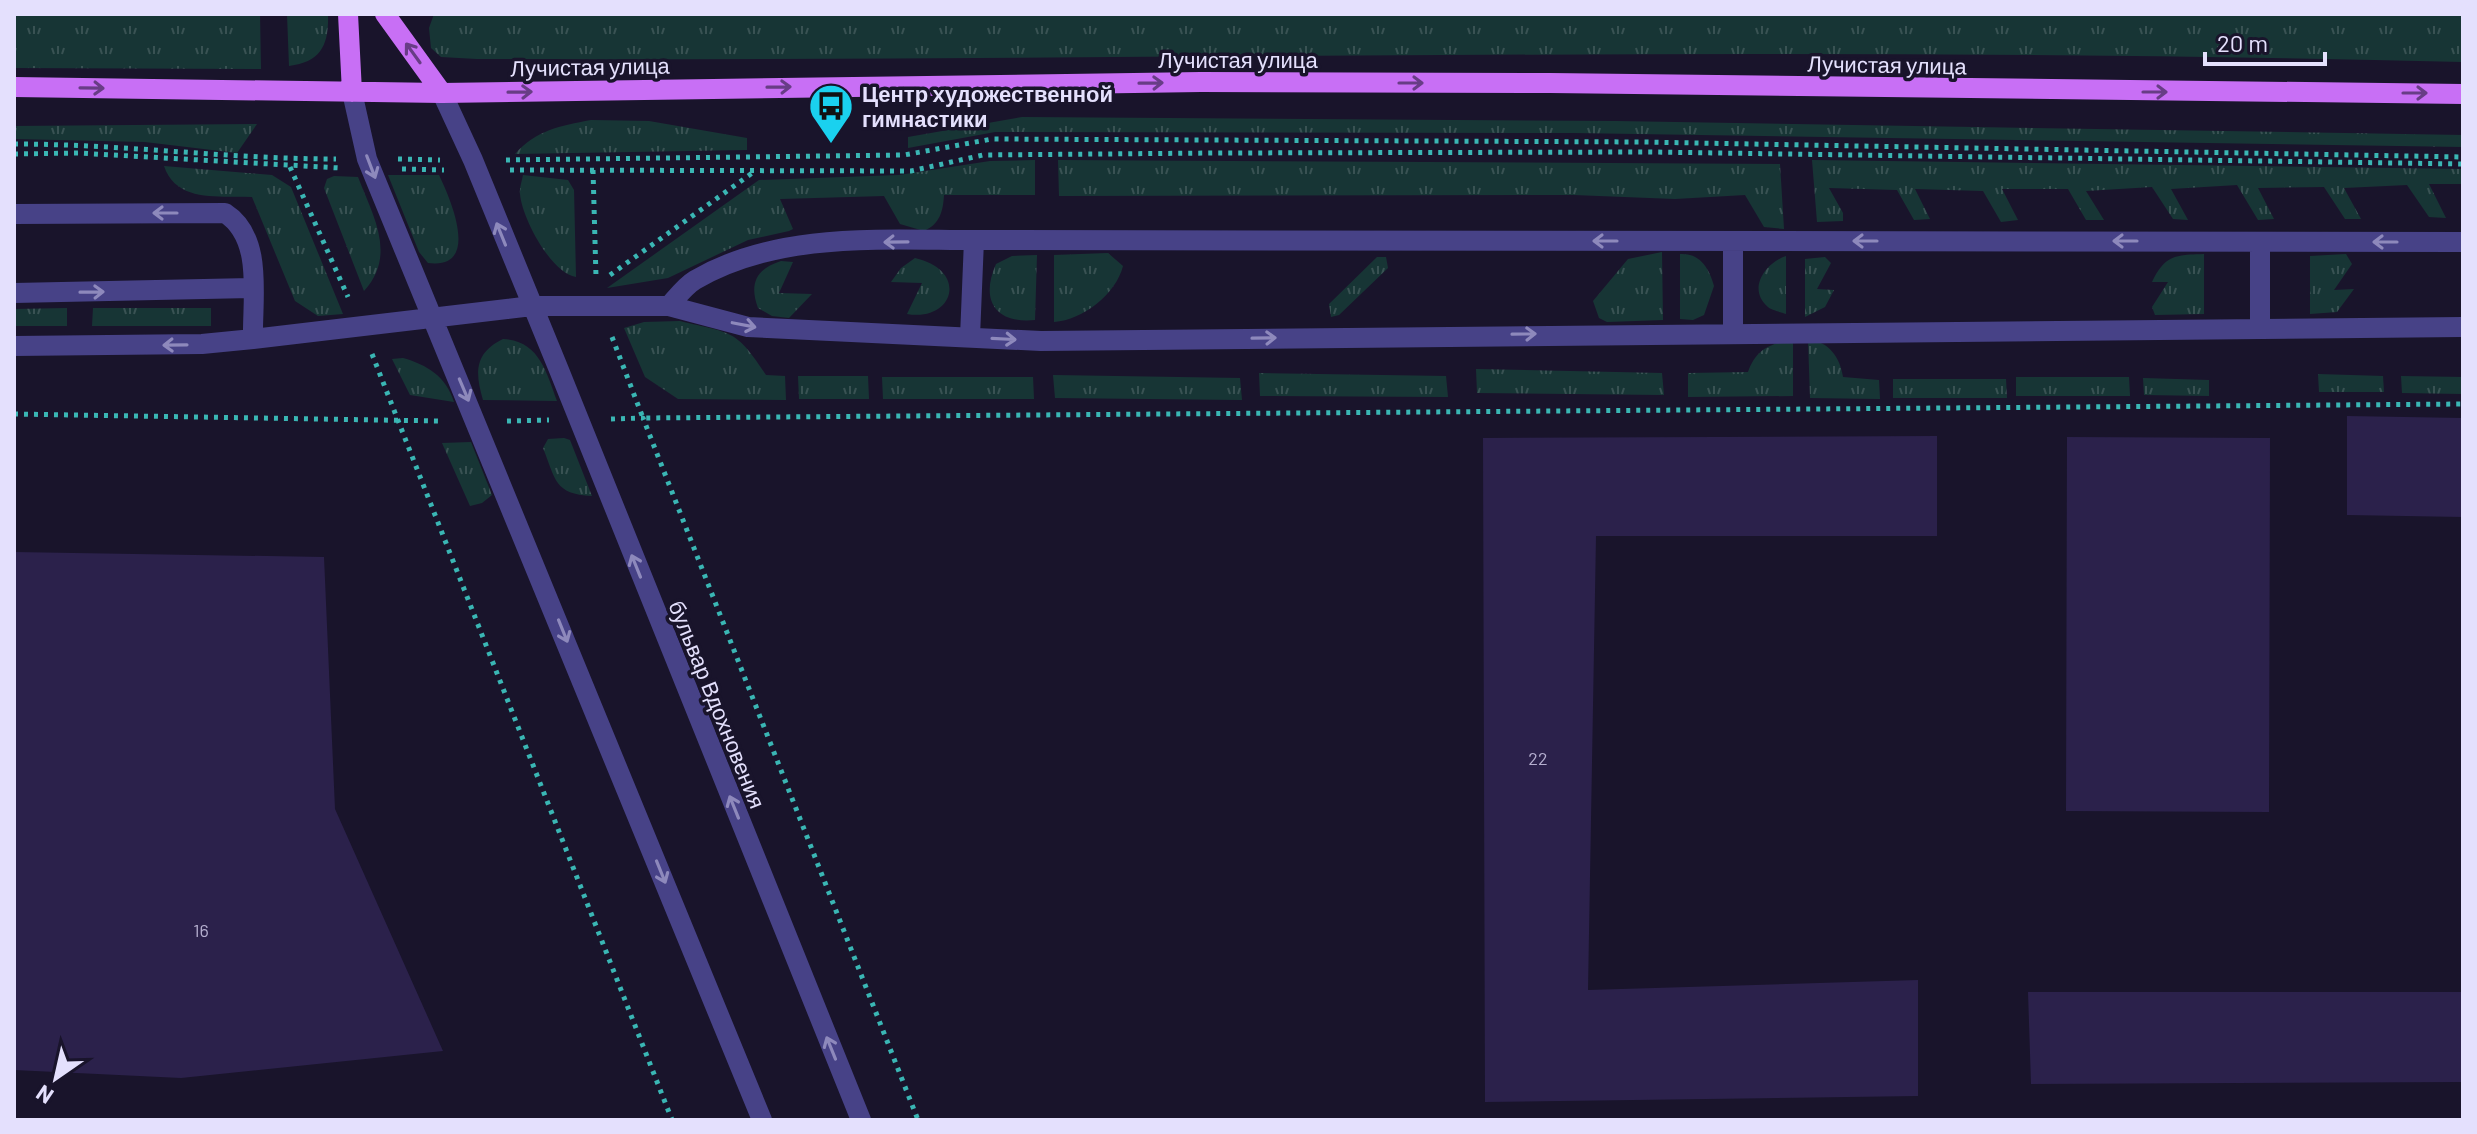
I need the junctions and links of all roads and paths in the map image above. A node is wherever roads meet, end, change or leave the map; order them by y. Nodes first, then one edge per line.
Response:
1 (348, 14) edge
2 (385, 14) edge
3 (14, 87) edge
4 (352, 92) junction
5 (442, 93) junction
6 (2463, 94) edge
7 (14, 144) edge
8 (14, 154) edge
9 (2463, 157) edge
10 (369, 164) junction
11 (2463, 164) edge
12 (474, 165) junction
13 (290, 167) junction
14 (757, 169) junction
15 (593, 170) junction
16 (14, 214) edge
17 (974, 240) junction
18 (1733, 241) junction
19 (2260, 242) junction
20 (2463, 242) edge
21 (251, 288) junction
22 (14, 293) edge
23 (532, 306) junction
24 (669, 306) junction
25 (600, 308) junction
26 (434, 318) junction
27 (362, 327) junction
28 (2260, 327) junction
29 (2463, 327) edge
30 (1733, 332) junction
31 (970, 337) junction
32 (253, 339) junction
33 (14, 346) edge
34 (2463, 404) edge
35 (14, 414) edge
36 (396, 420) junction
37 (672, 1120) edge
38 (762, 1120) edge
39 (861, 1120) edge

1 - 4 main road
5 -> 2 main road
3 -> 4 main road, Лучистая улица
4 - 5 main road, Лучистая улица
4 - 10 lane
5 -> 6 main road, Лучистая улица
5 - 12 lane, бульвар Вдохновения
7 - 10 path
8 - 13 path
9 - 12 path
10 - 12 path
10 - 12 path
10 - 13 path
10 - 26 lane
11 - 14 path
12 - 15 path
23 -> 12 lane, бульвар Вдохновения
13 - 27 path
14 - 15 path
14 - 15 path
21 -> 16 lane
18 -> 17 lane
17 -> 24 lane
17 - 31 lane
19 -> 18 lane
18 - 30 lane
20 -> 19 lane
19 - 28 lane
22 -> 21 lane
21 - 32 lane
23 - 25 lane
23 - 26 lane
39 -> 23 lane, бульвар Вдохновения
24 - 25 lane
24 -> 31 lane
25 - 34 path
26 - 27 lane
26 -> 38 lane
27 - 32 lane
27 - 36 path
28 - 29 lane
28 - 30 lane
31 -> 30 lane
32 -> 33 lane
35 - 36 path
36 - 37 path

